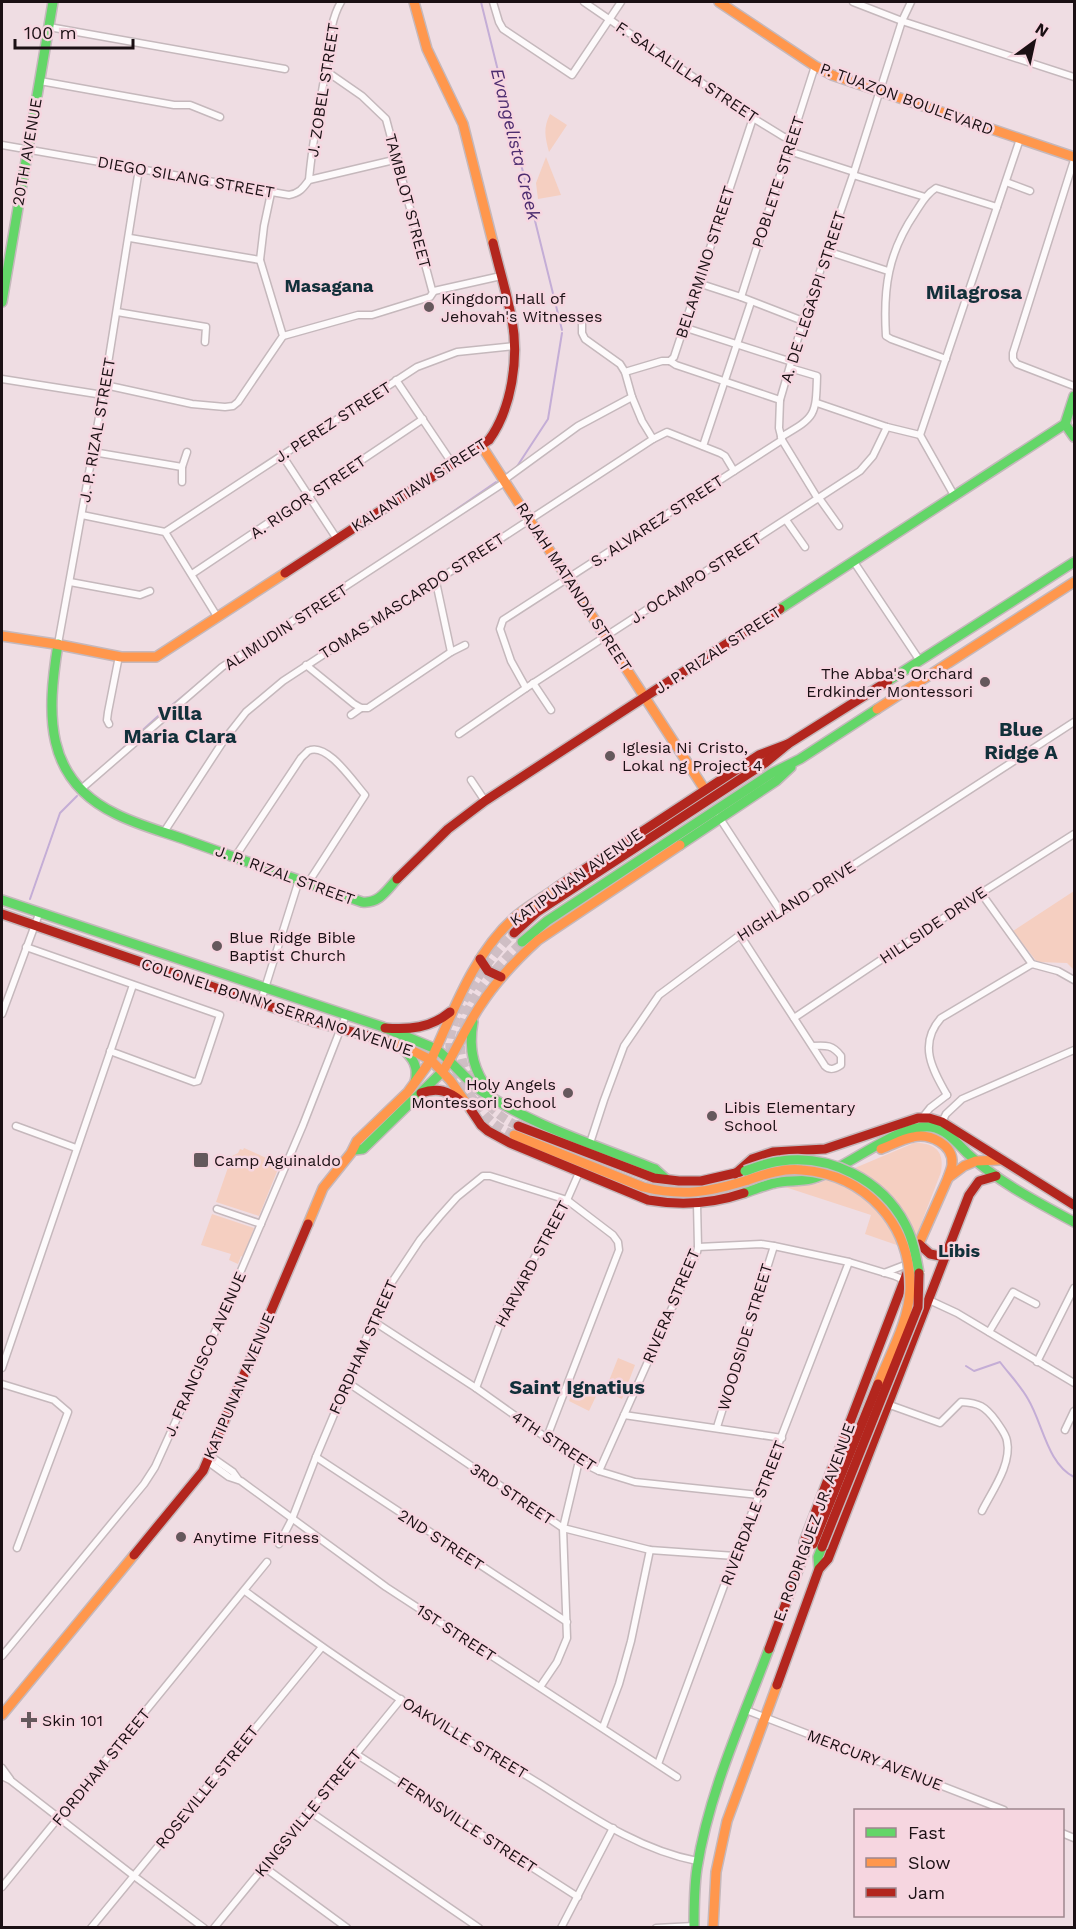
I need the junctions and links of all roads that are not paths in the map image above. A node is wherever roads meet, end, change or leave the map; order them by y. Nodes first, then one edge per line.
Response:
1 (53, 2) edge
2 (341, 2) edge
3 (414, 2) edge
4 (493, 2) edge
5 (584, 2) edge
6 (621, 2) edge
7 (719, 2) edge
8 (853, 2) edge
9 (911, 2) edge
10 (609, 19) junction
11 (902, 21) junction
12 (49, 27) junction
13 (815, 66) junction
14 (285, 69) dead end
15 (326, 71) junction
16 (1074, 77) edge
17 (40, 81) junction
18 (879, 91) junction
19 (220, 117) dead end
20 (753, 118) junction
21 (793, 137) junction
22 (1020, 139) junction
23 (2, 145) edge
24 (27, 150) junction
25 (789, 151) junction
26 (398, 159) junction
27 (1074, 159) edge
28 (140, 170) junction
29 (853, 174) junction
30 (309, 180) junction
31 (1006, 183) junction
32 (1030, 191) dead end
33 (272, 193) junction
34 (925, 198) junction
35 (997, 207) junction
36 (130, 238) junction
37 (826, 251) junction
38 (260, 260) junction
39 (888, 271) junction
40 (501, 276) junction
41 (698, 283) junction
42 (434, 291) junction
43 (741, 297) junction
44 (2, 302) edge
45 (751, 302) junction
46 (117, 312) junction
47 (582, 317) dead end
48 (803, 321) junction
49 (683, 327) junction
50 (284, 336) junction
51 (204, 342) dead end
52 (737, 344) junction
53 (514, 346) junction
54 (946, 359) junction
55 (670, 361) junction
56 (791, 365) junction
57 (625, 372) junction
58 (2, 379) edge
59 (396, 380) junction
60 (725, 380) junction
61 (105, 386) junction
62 (1074, 386) edge
63 (103, 395) junction
64 (1074, 396) edge
65 (632, 397) junction
66 (780, 400) junction
67 (817, 403) junction
68 (423, 419) junction
69 (1065, 424) junction
70 (887, 427) junction
71 (920, 435) junction
72 (1074, 437) edge
73 (653, 439) junction
74 (781, 439) junction
75 (481, 445) junction
76 (703, 446) junction
77 (93, 452) junction
78 (187, 452) dead end
79 (282, 455) junction
80 (452, 463) junction
81 (182, 467) junction
82 (734, 471) junction
83 (505, 481) junction
84 (182, 482) dead end
85 (309, 497) junction
86 (955, 497) junction
87 (819, 498) junction
88 (82, 515) junction
89 (530, 520) junction
90 (786, 520) junction
91 (839, 526) dead end
92 (165, 531) junction
93 (337, 539) junction
94 (805, 547) dead end
95 (854, 562) junction
96 (1074, 562) edge
97 (192, 574) junction
98 (568, 579) junction
99 (70, 582) junction
100 (436, 582) junction
101 (1074, 582) edge
102 (150, 591) dead end
103 (218, 618) junction
104 (2, 636) edge
105 (605, 637) junction
106 (58, 644) junction
107 (465, 645) dead end
108 (452, 652) junction
109 (120, 656) junction
110 (920, 660) junction
111 (306, 665) junction
112 (533, 683) junction
113 (526, 688) junction
114 (646, 697) junction
115 (361, 708) junction
116 (551, 710) dead end
117 (351, 715) dead end
118 (1074, 722) edge
119 (109, 724) dead end
120 (459, 734) dead end
121 (788, 744) junction
122 (800, 759) junction
123 (471, 780) dead end
124 (80, 790) junction
125 (705, 790) junction
126 (485, 801) junction
127 (719, 818) junction
128 (164, 831) junction
129 (1074, 834) edge
130 (235, 857) junction
131 (304, 881) junction
132 (981, 893) junction
133 (2, 900) edge
134 (781, 912) junction
135 (2, 914) edge
136 (39, 914) junction
137 (34, 926) junction
138 (514, 933) tunnel mouth
139 (740, 935) junction
140 (522, 942) tunnel mouth
141 (26, 948) junction
142 (480, 959) junction
143 (1032, 964) junction
144 (472, 972) junction
145 (501, 977) junction
146 (1074, 980) edge
147 (133, 985) junction
148 (494, 986) junction
149 (265, 987) junction
150 (260, 1004) junction
151 (454, 1008) junction
152 (477, 1010) junction
153 (2, 1014) edge
154 (346, 1015) junction
155 (794, 1017) junction
156 (385, 1028) junction
157 (340, 1030) junction
158 (398, 1044) junction
159 (813, 1046) junction
160 (436, 1049) junction
161 (1074, 1050) edge
162 (110, 1051) junction
163 (431, 1060) junction
164 (450, 1060) junction
165 (443, 1071) junction
166 (414, 1086) junction
167 (421, 1093) junction
168 (947, 1095) junction
169 (962, 1099) junction
170 (508, 1108) junction
171 (470, 1109) junction
172 (922, 1118) junction
173 (942, 1122) junction
174 (16, 1126) dead end
175 (590, 1143) junction
176 (76, 1148) junction
177 (355, 1150) junction
178 (1000, 1160) junction
179 (975, 1161) junction
180 (849, 1162) junction
181 (735, 1174) junction
182 (578, 1175) dead end
183 (747, 1175) junction
184 (996, 1176) junction
185 (948, 1178) junction
186 (666, 1179) junction
187 (567, 1200) junction
188 (697, 1204) junction
189 (1074, 1205) edge
190 (218, 1209) dead end
191 (1074, 1222) edge
192 (261, 1224) junction
193 (919, 1244) junction
194 (774, 1246) junction
195 (698, 1247) junction
196 (945, 1257) junction
197 (849, 1262) junction
198 (910, 1263) junction
199 (884, 1273) junction
200 (904, 1280) junction
201 (1074, 1288) edge
202 (928, 1300) junction
203 (1036, 1304) dead end
204 (373, 1321) junction
205 (989, 1332) junction
206 (1037, 1362) junction
207 (872, 1364) junction
208 (2, 1368) edge
209 (899, 1373) junction
210 (347, 1382) junction
211 (1074, 1383) edge
212 (2, 1384) edge
213 (476, 1388) junction
214 (887, 1404) junction
215 (1074, 1410) edge
216 (624, 1415) junction
217 (717, 1428) junction
218 (1065, 1430) dead end
219 (547, 1437) junction
220 (782, 1438) junction
221 (316, 1457) junction
222 (208, 1459) junction
223 (579, 1461) junction
224 (599, 1471) junction
225 (759, 1495) junction
226 (982, 1511) dead end
227 (292, 1519) junction
228 (563, 1528) junction
229 (279, 1544) dead end
230 (817, 1545) junction
231 (17, 1548) dead end
232 (650, 1550) junction
233 (804, 1554) junction
234 (735, 1556) junction
235 (267, 1562) dead end
236 (819, 1569) junction
237 (244, 1591) junction
238 (567, 1622) junction
239 (322, 1647) junction
240 (2, 1656) edge
241 (540, 1687) junction
242 (401, 1699) junction
243 (746, 1710) junction
244 (2, 1715) edge
245 (765, 1718) junction
246 (603, 1727) junction
247 (356, 1754) junction
248 (658, 1764) junction
249 (2, 1768) edge
250 (2, 1776) edge
251 (677, 1777) dead end
252 (10, 1780) junction
253 (1001, 1809) edge
254 (309, 1811) junction
255 (59, 1818) junction
256 (613, 1828) junction
257 (697, 1861) junction
258 (264, 1867) junction
259 (134, 1876) junction
260 (2, 1887) edge
261 (578, 1897) junction
262 (694, 1927) edge
263 (91, 1928) edge
264 (204, 1928) edge
265 (214, 1928) edge
266 (347, 1928) edge
267 (479, 1928) edge
268 (561, 1928) edge
269 (656, 1928) edge
270 (714, 1928) edge

1 - 12 main road, 20TH AVENUE
2 - 15 street, J. ZOBEL STREET
3 - 40 main road, KALANTIAW STREET
4 - 10 street
5 - 10 street, F. SALALILLA STREET
6 - 10 street
7 - 13 main road, P. TUAZON BOULEVARD
8 - 11 street
9 - 11 street, A. DE LEGASPI STREET
10 - 20 street, F. SALALILLA STREET
11 - 16 street
11 - 18 street, A. DE LEGASPI STREET
12 - 14 street
12 - 17 main road, 20TH AVENUE
13 - 18 main road, P. TUAZON BOULEVARD
13 - 21 street, POBLETE STREET
15 - 26 street, TAMBLOT STREET
15 - 30 street, J. ZOBEL STREET
17 - 19 street
17 - 24 main road, 20TH AVENUE
18 - 22 main road, P. TUAZON BOULEVARD
18 - 29 street, A. DE LEGASPI STREET
20 - 21 street, F. SALALILLA STREET
20 - 41 street, BELARMINO STREET
21 - 25 street, POBLETE STREET
22 - 27 main road, P. TUAZON BOULEVARD
22 - 31 street
23 - 24 street, DIEGO SILANG STREET
24 - 28 street, DIEGO SILANG STREET
24 - 44 main road, 20TH AVENUE
25 - 29 street
25 - 43 street, POBLETE STREET
26 - 30 street, DIEGO SILANG STREET
26 - 42 street, TAMBLOT STREET
27 - 62 street
28 - 33 street, DIEGO SILANG STREET
28 - 36 street, J. P. RIZAL STREET
29 - 34 street
29 - 37 street, A. DE LEGASPI STREET
30 - 33 street, DIEGO SILANG STREET
31 - 32 street
31 - 35 street
33 - 38 street
34 - 35 street
34 - 39 street
35 - 54 street
36 - 38 street
36 - 46 street, J. P. RIZAL STREET
37 - 39 street
37 - 48 street, A. DE LEGASPI STREET
38 - 50 street
39 - 54 street
40 - 42 street, TAMBLOT STREET
40 - 53 main road, KALANTIAW STREET
41 - 43 street
41 - 49 street, BELARMINO STREET
42 - 50 street
43 - 45 street
45 - 48 street
45 - 52 street
46 - 51 street
46 - 61 street, J. P. RIZAL STREET
47 - 57 street
48 - 56 street, A. DE LEGASPI STREET
49 - 52 street
49 - 55 street, BELARMINO STREET
50 - 61 street
52 - 56 street
52 - 60 street
53 - 59 street, J. PEREZ STREET
53 - 75 main road, KALANTIAW STREET
54 - 71 street
55 - 57 street
55 - 60 street
56 - 66 street, A. DE LEGASPI STREET
56 - 67 street
57 - 65 street
58 - 63 street
59 - 68 street
59 - 79 street, J. PEREZ STREET
60 - 66 street
60 - 76 street
61 - 63 street, J. P. RIZAL STREET
63 - 77 street, J. P. RIZAL STREET
64 - 69 main road
65 - 73 street
65 - 83 street, ALIMUDIN STREET
66 - 74 street, A. DE LEGASPI STREET
67 - 70 street
67 - 74 street, S. ALVAREZ STREET
68 - 80 street
68 - 85 street, A. RIGOR STREET
69 - 72 main road
69 - 86 main road, J. P. RIZAL STREET
70 - 71 street
70 - 87 street, J. OCAMPO STREET
71 - 86 street
73 - 76 street, TOMAS MASCARDO STREET
73 - 89 street, TOMAS MASCARDO STREET
74 - 82 street, S. ALVAREZ STREET
74 - 87 street, A. DE LEGASPI STREET
75 - 80 main road, KALANTIAW STREET
75 - 83 main road, RAJAH MATANDA STREET
76 - 82 street, TOMAS MASCARDO STREET
77 - 81 street
77 - 88 street, J. P. RIZAL STREET
78 - 81 street
79 - 85 street
79 - 92 street, J. PEREZ STREET
80 - 93 main road, KALANTIAW STREET
81 - 84 street
82 - 98 street, S. ALVAREZ STREET
83 - 89 main road, RAJAH MATANDA STREET
83 - 124 street, ALIMUDIN STREET
85 - 93 street
85 - 97 street, A. RIGOR STREET
86 - 95 main road, J. P. RIZAL STREET
87 - 90 street, J. OCAMPO STREET
87 - 91 street, A. DE LEGASPI STREET
88 - 92 street
88 - 99 street, J. P. RIZAL STREET
89 - 98 main road, RAJAH MATANDA STREET
89 - 100 street, TOMAS MASCARDO STREET
90 - 94 street
90 - 105 street, J. OCAMPO STREET
92 - 97 street
93 - 103 main road, KALANTIAW STREET
95 - 110 street
95 - 114 main road, J. P. RIZAL STREET
96 - 110 main road, KATIPUNAN AVENUE
97 - 103 street
98 - 105 main road, RAJAH MATANDA STREET
98 - 113 street, S. ALVAREZ STREET
99 - 102 street
99 - 106 street, J. P. RIZAL STREET
100 - 108 street
100 - 111 street, TOMAS MASCARDO STREET
101 - 122 main road, KATIPUNAN AVENUE
103 - 109 main road, KALANTIAW STREET
104 - 106 main road, KALANTIAW STREET
105 - 112 street, J. OCAMPO STREET
105 - 114 main road, RAJAH MATANDA STREET
106 - 109 main road, KALANTIAW STREET
106 - 124 main road, J. P. RIZAL STREET
107 - 108 street
108 - 115 street
109 - 119 street
110 - 121 main road, KATIPUNAN AVENUE
111 - 115 street
111 - 128 street, TOMAS MASCARDO STREET
112 - 113 street, J. OCAMPO STREET
112 - 116 street
113 - 120 street, J. OCAMPO STREET
114 - 125 main road, RAJAH MATANDA STREET
114 - 126 main road, J. P. RIZAL STREET
115 - 117 street
118 - 134 street, HIGHLAND DRIVE
121 - 125 main road, KATIPUNAN AVENUE
121 - 138 main road, KATIPUNAN AVENUE
122 - 127 main road, KATIPUNAN AVENUE
122 - 140 main road, KATIPUNAN AVENUE
123 - 126 street
124 - 128 main road, J. P. RIZAL STREET
125 - 142 main road, KATIPUNAN AVENUE
126 - 131 main road, J. P. RIZAL STREET
127 - 134 street
127 - 145 main road, KATIPUNAN AVENUE
128 - 130 main road, J. P. RIZAL STREET
129 - 132 street, HILLSIDE DRIVE
130 - 131 main road, J. P. RIZAL STREET
130 - 131 street
131 - 149 street
132 - 143 street
132 - 155 street, HILLSIDE DRIVE
133 - 136 main road, COLONEL BONNY SERRANO AVENUE
134 - 139 street, HIGHLAND DRIVE
135 - 137 main road, COLONEL BONNY SERRANO AVENUE
136 - 137 street
136 - 149 main road, COLONEL BONNY SERRANO AVENUE
137 - 141 street
137 - 150 main road, COLONEL BONNY SERRANO AVENUE
139 - 155 street
139 - 175 street, HIGHLAND DRIVE
141 - 147 street
141 - 153 street
142 - 144 main road, KATIPUNAN AVENUE
142 - 145 main road
143 - 146 street
143 - 168 street
144 - 148 main road
144 - 151 main road, KATIPUNAN AVENUE
145 - 148 main road, KATIPUNAN AVENUE
147 - 162 street
147 - 162 street
148 - 152 main road, KATIPUNAN AVENUE
149 - 150 street
149 - 154 main road, COLONEL BONNY SERRANO AVENUE
150 - 157 main road, COLONEL BONNY SERRANO AVENUE
151 - 156 main road
151 - 160 main road, KATIPUNAN AVENUE
152 - 164 main road, KATIPUNAN AVENUE
152 - 170 main road
154 - 156 main road, COLONEL BONNY SERRANO AVENUE
154 - 157 street, J. FRANCISCO AVENUE
155 - 159 street
156 - 160 main road, COLONEL BONNY SERRANO AVENUE
157 - 158 main road, COLONEL BONNY SERRANO AVENUE
157 - 192 street, J. FRANCISCO AVENUE
158 - 163 main road, COLONEL BONNY SERRANO AVENUE
158 - 166 main road
159 - 159 street
160 - 163 main road, KATIPUNAN AVENUE
160 - 164 main road, COLONEL BONNY SERRANO AVENUE
161 - 169 street
162 - 176 street
163 - 165 main road, COLONEL BONNY SERRANO AVENUE
163 - 166 main road, KATIPUNAN AVENUE
164 - 165 main road, KATIPUNAN AVENUE
164 - 170 main road, COLONEL BONNY SERRANO AVENUE
165 - 167 main road, KATIPUNAN AVENUE
165 - 171 main road, COLONEL BONNY SERRANO AVENUE
166 - 177 main road, KATIPUNAN AVENUE
167 - 171 main road
167 - 177 main road, KATIPUNAN AVENUE
168 - 169 street
168 - 172 street
169 - 173 street
170 - 175 main road, COLONEL BONNY SERRANO AVENUE
171 - 188 main road, COLONEL BONNY SERRANO AVENUE
172 - 173 main road, COLONEL BONNY SERRANO AVENUE
172 - 181 main road, COLONEL BONNY SERRANO AVENUE
173 - 178 main road, COLONEL BONNY SERRANO AVENUE
174 - 176 street
175 - 186 main road, COLONEL BONNY SERRANO AVENUE
176 - 208 street
177 - 222 main road, KATIPUNAN AVENUE
178 - 179 main road
178 - 189 main road, COLONEL BONNY SERRANO AVENUE
179 - 180 main road, COLONEL BONNY SERRANO AVENUE
179 - 184 main road, COLONEL BONNY SERRANO AVENUE
179 - 185 main road
180 - 185 main road
180 - 188 main road, COLONEL BONNY SERRANO AVENUE
181 - 183 main road, COLONEL BONNY SERRANO AVENUE
181 - 186 main road, COLONEL BONNY SERRANO AVENUE
182 - 187 street, HARVARD STREET
183 - 186 main road, COLONEL BONNY SERRANO AVENUE
183 - 230 main road, bridge
184 - 191 main road, COLONEL BONNY SERRANO AVENUE
184 - 196 main road, E. RODRIGUEZ JR. AVENUE
185 - 193 main road, E. RODRIGUEZ JR. AVENUE
187 - 204 street, FORDHAM STREET
187 - 213 street, HARVARD STREET
187 - 219 street, FORDHAM STREET
188 - 195 street, RIVERA STREET
190 - 192 street
192 - 240 street, J. FRANCISCO AVENUE
193 - 196 main road
193 - 198 main road, E. RODRIGUEZ JR. AVENUE
194 - 195 street
194 - 197 street
194 - 217 street, WOODSIDE STREET
195 - 216 street, RIVERA STREET
196 - 202 main road, E. RODRIGUEZ JR. AVENUE
197 - 199 street
197 - 220 street, RIVERDALE STREET
198 - 199 street
198 - 200 main road, E. RODRIGUEZ JR. AVENUE
199 - 200 street
200 - 207 main road, E. RODRIGUEZ JR. AVENUE
201 - 206 street
202 - 205 street
202 - 209 main road, E. RODRIGUEZ JR. AVENUE
203 - 205 street
204 - 210 street, FORDHAM STREET
204 - 213 street, 4TH STREET
205 - 206 street
206 - 211 street
207 - 209 main road
207 - 233 main road, E. RODRIGUEZ JR. AVENUE
209 - 214 main road, E. RODRIGUEZ JR. AVENUE
210 - 221 street, FORDHAM STREET
210 - 228 street, 3RD STREET
212 - 231 street
213 - 219 street, 4TH STREET
214 - 226 street
214 - 236 main road, E. RODRIGUEZ JR. AVENUE
215 - 218 street
216 - 217 street
216 - 224 street, RIVERA STREET
217 - 220 street
219 - 223 street, 4TH STREET
220 - 225 street, RIVERDALE STREET
221 - 227 street, FORDHAM STREET
221 - 238 street, 2ND STREET
222 - 227 street, 1ST STREET
222 - 244 main road, KATIPUNAN AVENUE
223 - 224 street, 4TH STREET
223 - 228 street
224 - 225 street, 4TH STREET
225 - 234 street, RIVERDALE STREET
227 - 229 street, FORDHAM STREET
227 - 241 street, 1ST STREET
228 - 232 street, 3RD STREET
228 - 238 street
230 - 233 main road
230 - 236 main road
232 - 234 street, 3RD STREET
232 - 246 street
233 - 243 main road, E. RODRIGUEZ JR. AVENUE
234 - 248 street, RIVERDALE STREET
235 - 237 street, FORDHAM STREET
236 - 245 main road, E. RODRIGUEZ JR. AVENUE
237 - 239 street, OAKVILLE STREET
237 - 255 street, FORDHAM STREET
238 - 241 street
239 - 242 street, OAKVILLE STREET
239 - 259 street, ROSEVILLE STREET
241 - 246 street, 1ST STREET
242 - 247 street, KINGSVILLE STREET
242 - 256 street, OAKVILLE STREET
243 - 245 street, MERCURY AVENUE
243 - 257 main road, E. RODRIGUEZ JR. AVENUE
245 - 253 street, MERCURY AVENUE
245 - 270 main road, E. RODRIGUEZ JR. AVENUE
246 - 248 street, 1ST STREET
247 - 254 street, KINGSVILLE STREET
247 - 261 street, FERNSVILLE STREET
248 - 251 street, 1ST STREET
249 - 252 street
250 - 252 street
252 - 255 street
254 - 258 street, KINGSVILLE STREET
254 - 267 street
255 - 259 street
255 - 260 street, FORDHAM STREET
256 - 257 street, OAKVILLE STREET
256 - 261 street
257 - 262 main road, E. RODRIGUEZ JR. AVENUE
258 - 265 street, KINGSVILLE STREET
258 - 266 street
259 - 263 street, ROSEVILLE STREET
259 - 264 street
261 - 268 street
262 - 269 street

